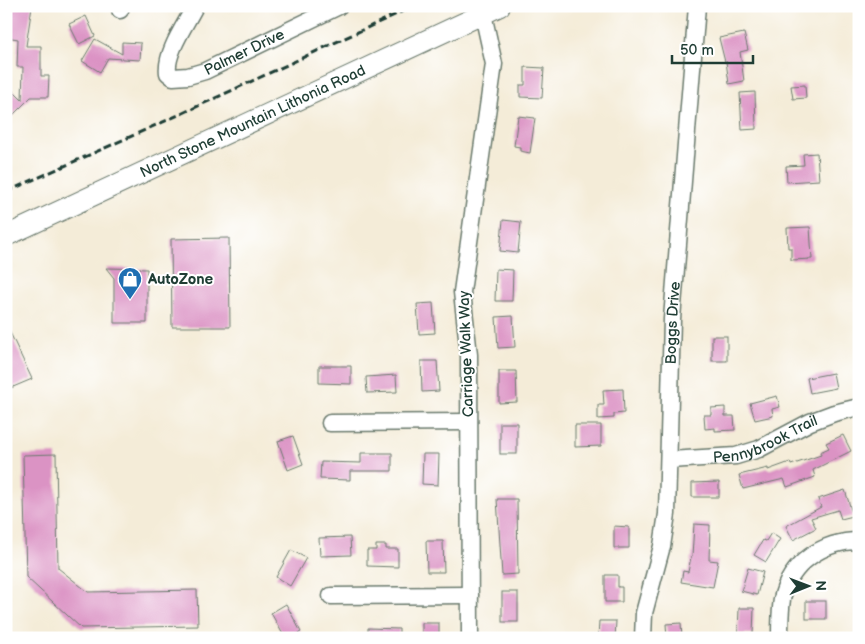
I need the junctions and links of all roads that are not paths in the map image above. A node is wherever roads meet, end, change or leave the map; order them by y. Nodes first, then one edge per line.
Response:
1 (195, 6) edge
2 (340, 6) edge
3 (697, 6) edge
4 (492, 10) edge
5 (6, 236) edge
6 (859, 407) edge
7 (469, 422) junction
8 (330, 423) dead end
9 (669, 460) junction
10 (859, 541) edge
11 (331, 596) dead end
12 (470, 596) junction
13 (470, 638) edge
14 (643, 638) edge
15 (780, 638) edge

1 - 2 street, Palmer Drive
3 - 9 street, Boggs Drive
4 - 5 main road, North Stone Mountain Lithonia Road
4 - 7 street, Carriage Walk Way
6 - 9 street, Pennybrook Trail
7 - 8 street
7 - 12 street, Carriage Walk Way
9 - 14 street, Boggs Drive
10 - 15 street
11 - 12 street
12 - 13 street, Carriage Walk Way

